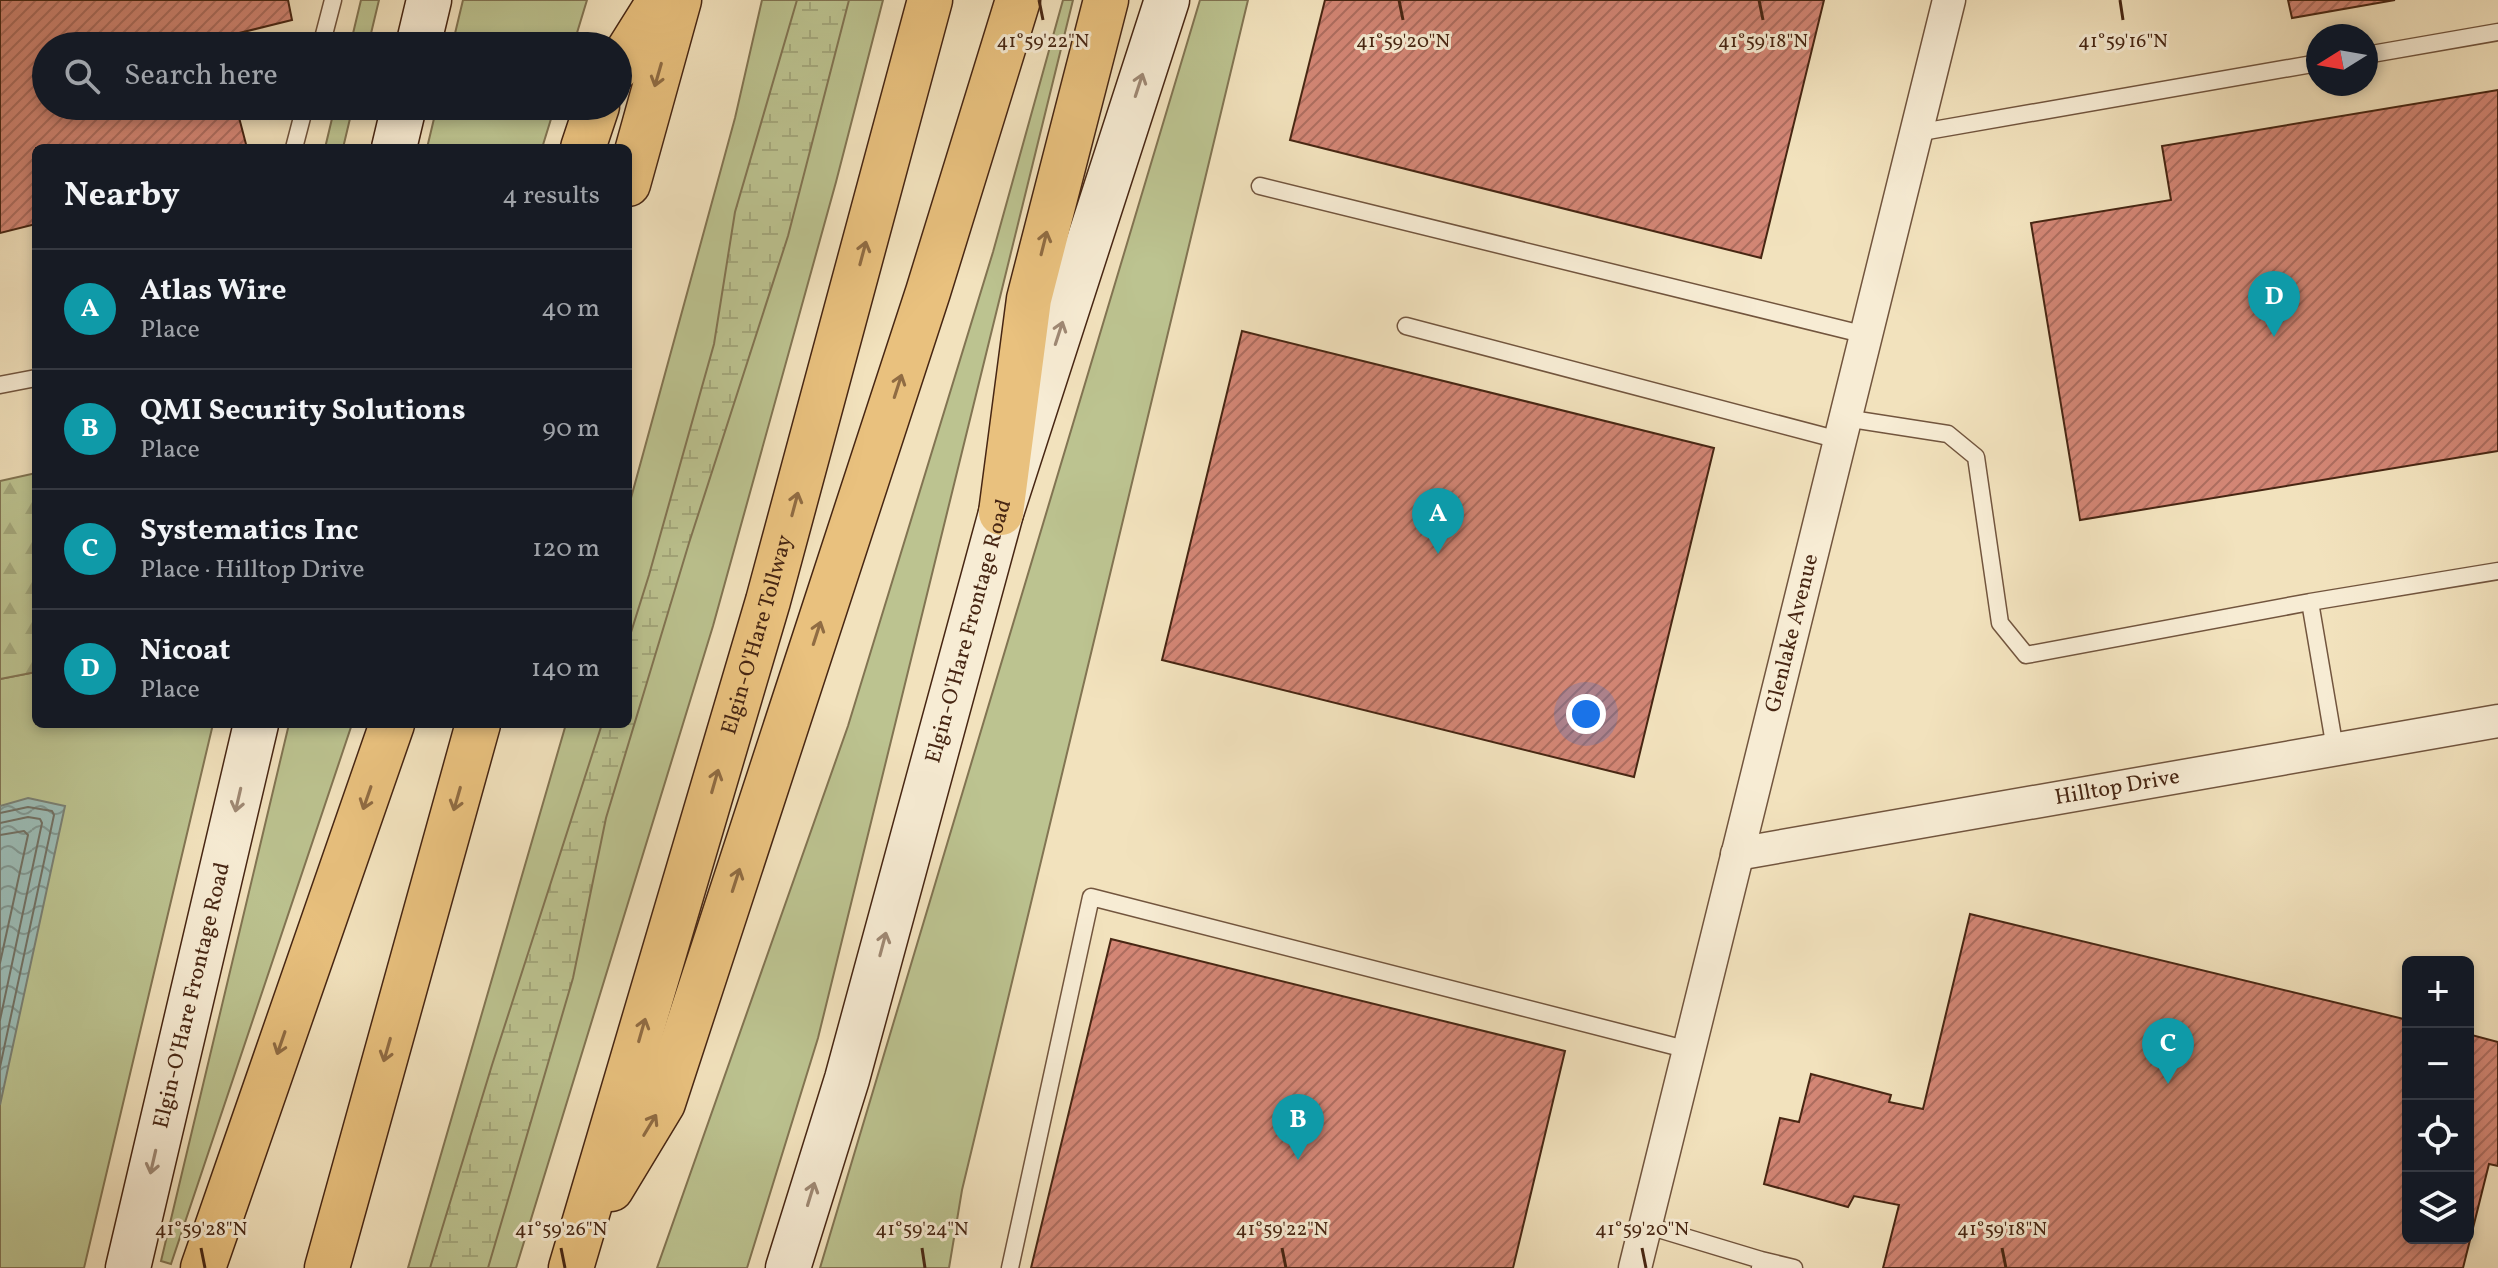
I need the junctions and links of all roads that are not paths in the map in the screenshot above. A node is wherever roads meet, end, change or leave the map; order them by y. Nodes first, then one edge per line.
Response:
1 (333, 0) edge
2 (429, 0) edge
3 (660, 0) edge
4 (679, 0) edge
5 (930, 0) edge
6 (1018, 0) edge
7 (1106, 0) edge
8 (1167, 0) edge
9 (1949, 0) edge
10 (325, 32) edge
11 (421, 32) edge
12 (2498, 32) edge
13 (632, 45) edge
14 (2378, 53) edge
15 (2306, 65) edge
16 (301, 120) edge
17 (401, 120) edge
18 (592, 120) edge
19 (1916, 133) junction
20 (295, 144) edge
21 (395, 144) edge
22 (584, 144) edge
23 (632, 170) edge
24 (1260, 186) dead end
25 (1406, 326) dead end
26 (1866, 335) junction
27 (32, 379) edge
28 (0, 385) edge
29 (1842, 429) junction
30 (1001, 513) junction
31 (2498, 571) edge
32 (2310, 602) junction
33 (2498, 721) edge
34 (255, 728) edge
35 (391, 728) edge
36 (477, 728) edge
37 (2335, 749) junction
38 (1737, 854) junction
39 (1689, 1050) junction
40 (1645, 1225) junction
41 (576, 1254) edge
42 (1760, 1264) edge
43 (128, 1268) edge
44 (203, 1268) edge
45 (327, 1268) edge
46 (788, 1268) edge
47 (1010, 1268) edge
48 (1635, 1268) edge
49 (1794, 1268) edge

1 - 10 lane
2 - 11 main road
3 - 13 highway
4 -> 23 highway
41 -> 5 highway, Elgin-O'Hare Tollway
41 -> 6 highway
30 -> 7 highway
30 -> 8 main road, Elgin-O'Hare Frontage Road
9 - 19 street, Glenlake Avenue
12 - 14 lane
15 - 19 lane
16 - 20 lane
17 - 21 main road
18 - 22 highway
19 - 26 street, Glenlake Avenue
24 - 26 lane
25 - 29 lane
26 - 29 street, Glenlake Avenue
27 - 28 lane
29 - 32 lane
29 - 38 street, Glenlake Avenue
46 -> 30 main road, Elgin-O'Hare Frontage Road
31 - 32 lane
32 - 37 lane
33 - 37 street, Hilltop Drive
34 -> 43 main road, Elgin-O'Hare Frontage Road
35 -> 44 highway
36 -> 45 highway
37 - 38 street, Hilltop Drive
38 - 39 street, Glenlake Avenue
39 - 40 street, Glenlake Avenue
39 - 47 lane
40 - 42 lane
40 - 48 street, Glenlake Avenue
42 - 49 lane

